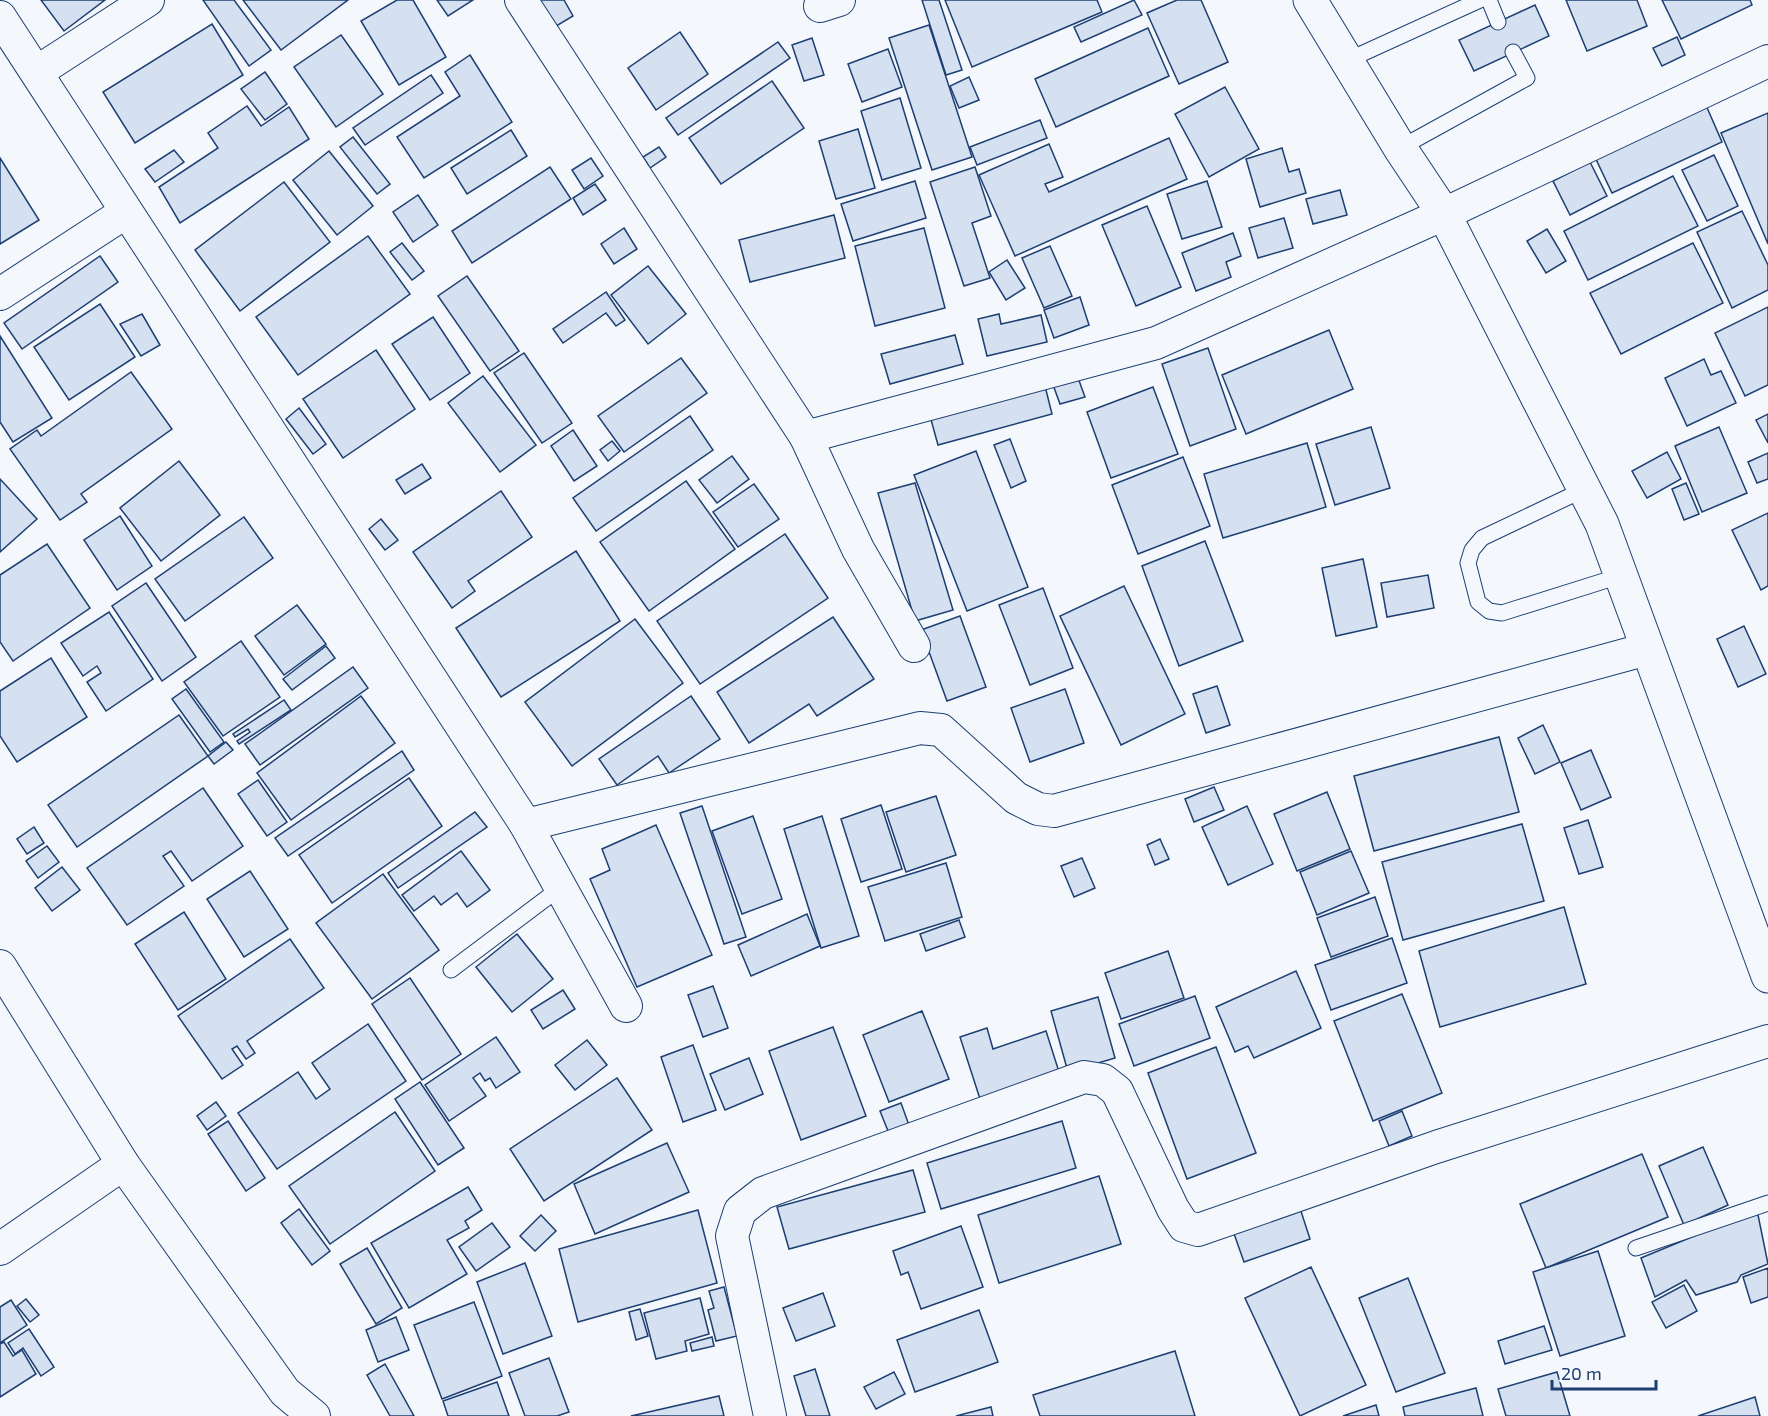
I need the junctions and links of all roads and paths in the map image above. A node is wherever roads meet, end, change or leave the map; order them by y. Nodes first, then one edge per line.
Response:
1 (148, 0) edge
2 (521, 0) edge
3 (1310, 0) edge
4 (1480, 0) edge
5 (1489, 0) edge
6 (0, 17) edge
7 (1498, 22) dead end
8 (1513, 52) dead end
9 (1348, 60) junction
10 (1768, 62) edge
11 (37, 72) junction
12 (1400, 148) junction
13 (126, 212) junction
14 (1444, 214) junction
15 (0, 294) edge
16 (806, 437) junction
17 (1585, 489) junction
18 (1623, 575) junction
19 (914, 646) dead end
20 (1647, 649) junction
21 (526, 825) junction
22 (560, 888) junction
23 (0, 966) edge
24 (451, 970) dead end
25 (1768, 976) edge
26 (626, 1006) dead end
27 (1768, 1041) edge
28 (123, 1164) junction
29 (1768, 1203) edge
30 (1636, 1248) dead end
31 (0, 1249) edge
32 (314, 1416) edge
33 (770, 1416) edge

1 - 11 street
2 - 16 street
3 - 9 main road
4 - 9 lane
5 - 7 lane
6 - 11 street
8 - 12 lane
9 - 12 main road
10 - 14 street
11 - 13 street
12 - 14 main road
13 - 15 street
13 - 21 street
14 - 16 street
14 - 17 main road
16 - 19 street
17 - 18 main road
17 - 18 lane
18 - 20 main road
20 - 21 street
20 - 25 main road
21 - 22 street
22 - 24 lane
22 - 26 street
23 - 28 street
27 - 33 street
28 - 31 street
28 - 32 street
29 - 30 lane

